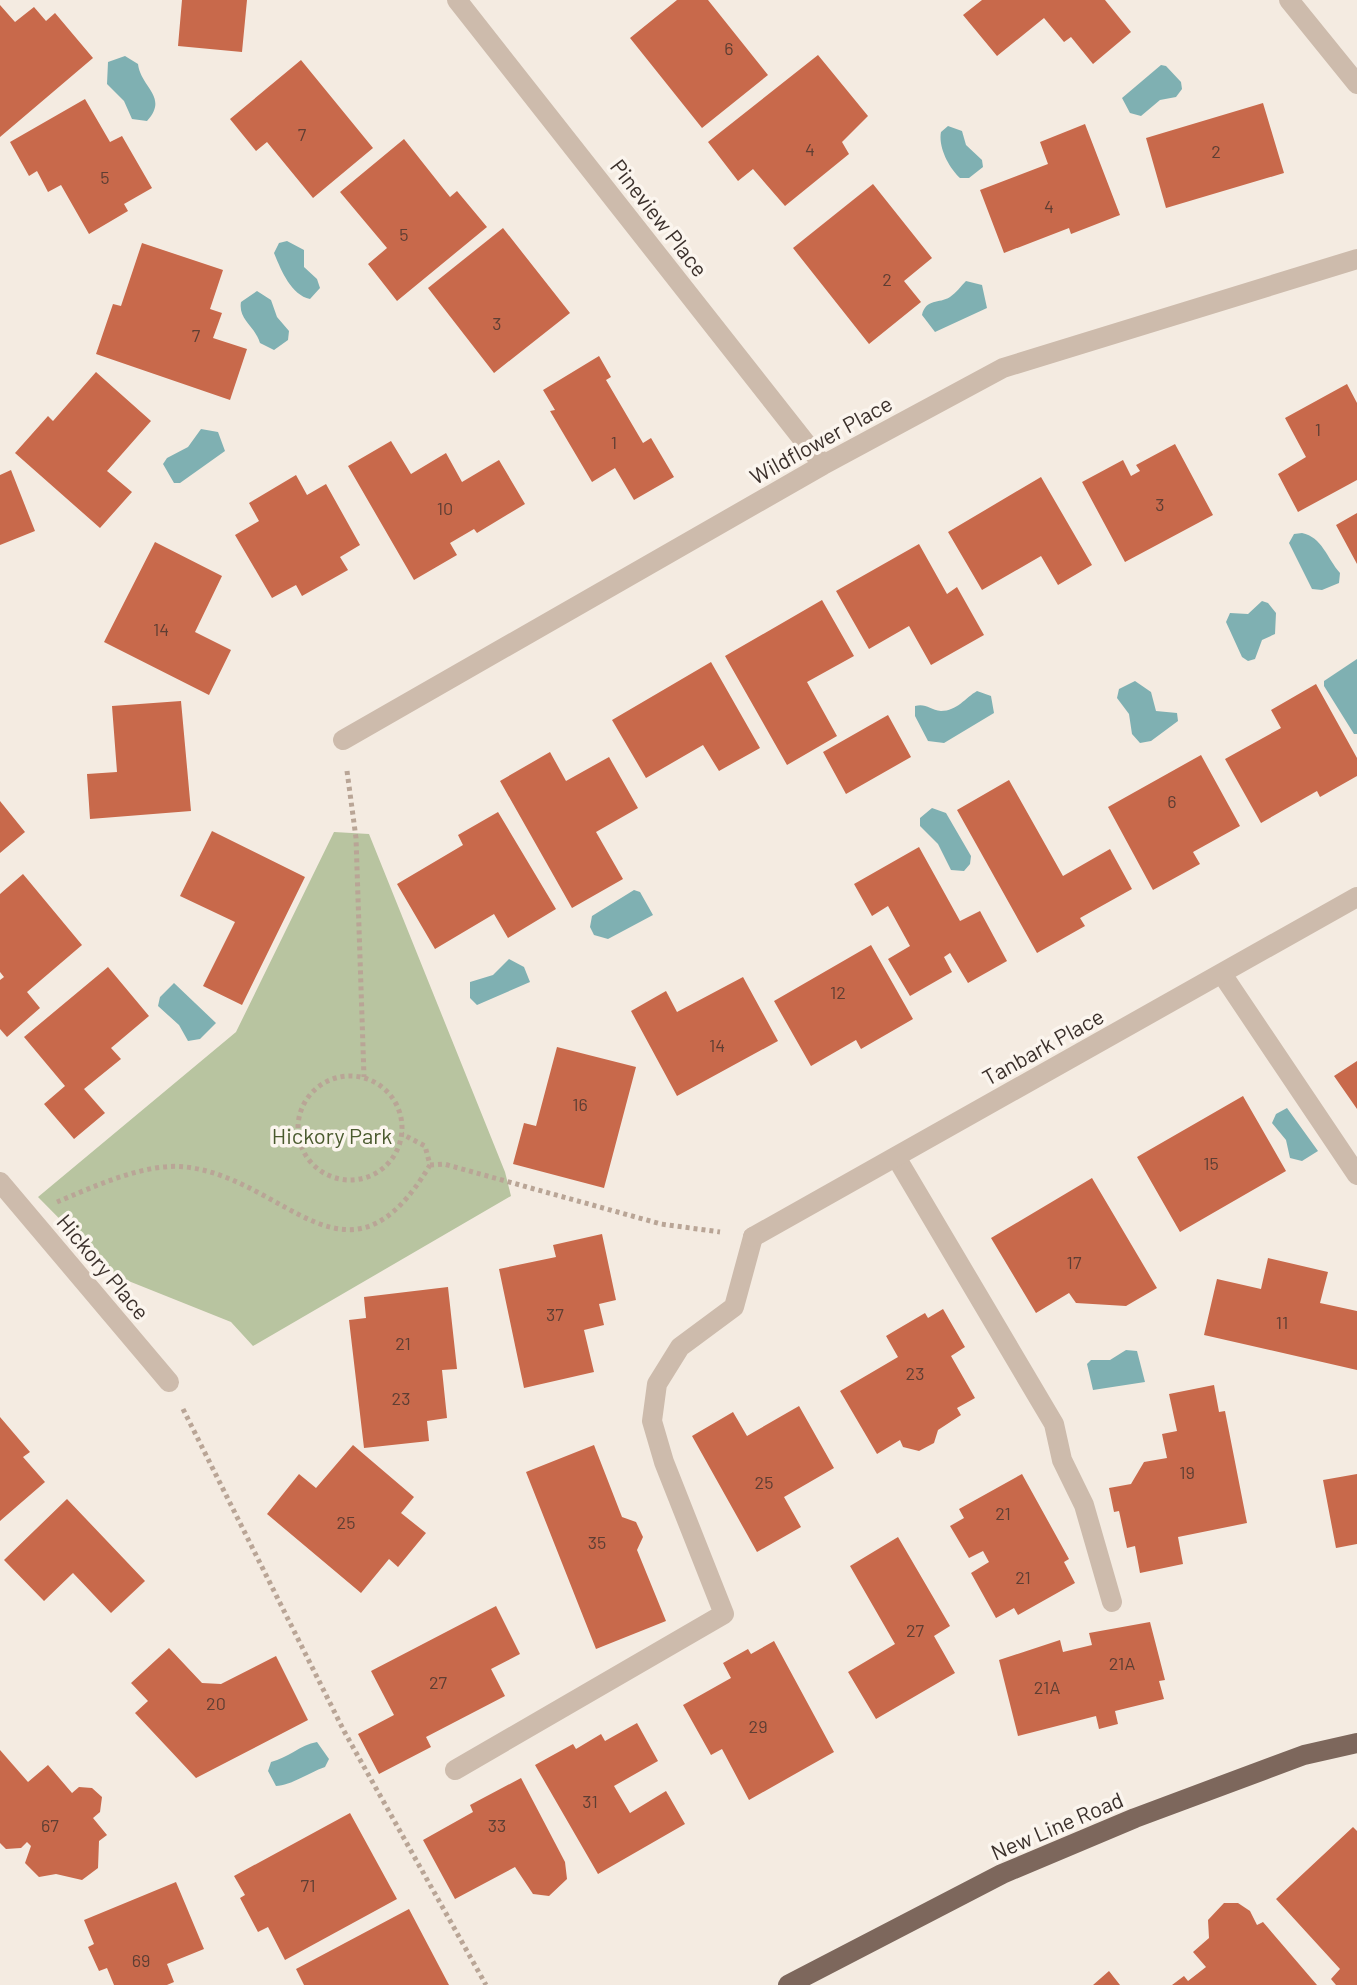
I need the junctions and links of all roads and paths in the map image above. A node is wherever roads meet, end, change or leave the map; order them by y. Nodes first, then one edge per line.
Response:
1 (457, 0) edge
2 (1289, 0) edge
3 (1357, 82) edge
4 (1357, 259) edge
5 (823, 465) junction
6 (343, 740) joint
7 (1357, 897) edge
8 (1222, 974) junction
9 (364, 1077) junction
10 (402, 1134) junction
11 (896, 1157) junction
12 (430, 1165) junction
13 (1357, 1175) edge
14 (0, 1182) edge
15 (27, 1214) junction
16 (753, 1237) junction
17 (169, 1382) joint
18 (1112, 1602) dead end
19 (1357, 1743) edge
20 (455, 1770) dead end
21 (486, 1985) edge
22 (788, 1985) edge

1 - 5 street, Pineview Place
2 - 3 street
4 - 5 street, Wildflower Place
5 - 6 street, Wildflower Place
6 - 9 path
7 - 8 street, Tanbark Place
8 - 11 street, Tanbark Place
8 - 13 street
9 - 10 path
9 - 10 path
10 - 12 path
11 - 16 street, Tanbark Place
11 - 18 street
12 - 15 path
12 - 16 path
14 - 15 street, Hickory Place
15 - 17 street, Hickory Place
16 - 20 street
17 - 21 path
19 - 22 main road, New Line Road

